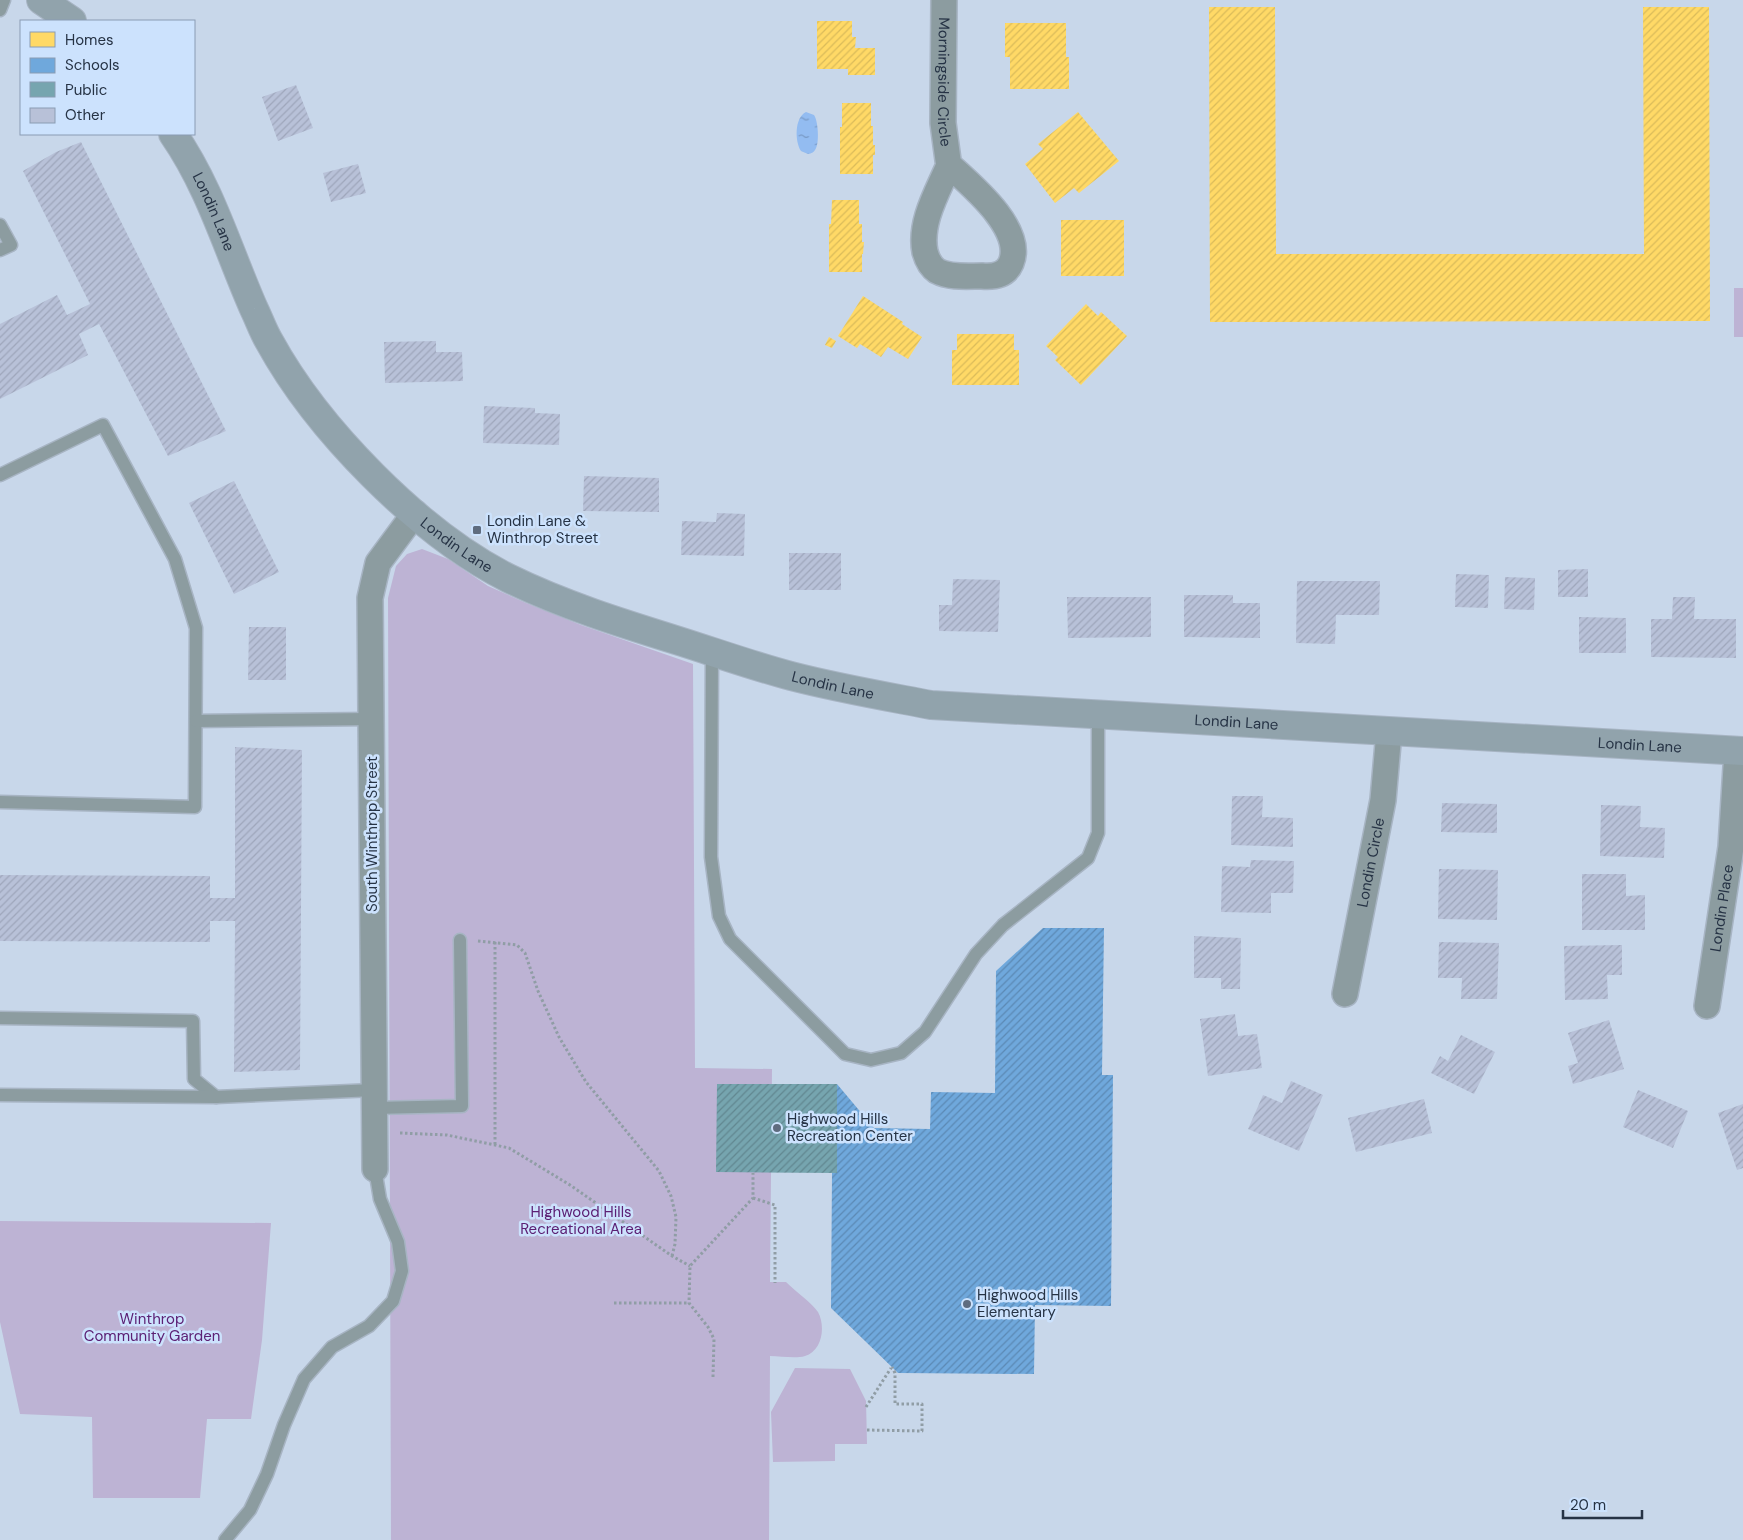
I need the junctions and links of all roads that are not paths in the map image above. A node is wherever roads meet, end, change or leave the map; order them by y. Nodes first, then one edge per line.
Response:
1 (4, 0) edge
2 (41, 0) edge
3 (944, 0) edge
4 (0, 10) edge
5 (71, 20) edge
6 (174, 135) edge
7 (949, 165) junction
8 (0, 225) edge
9 (0, 250) edge
10 (0, 475) edge
11 (415, 513) junction
12 (712, 652) junction
13 (1098, 715) junction
14 (371, 719) junction
15 (196, 721) junction
16 (1389, 732) junction
17 (1740, 751) edge
18 (0, 802) edge
19 (460, 940) road end
20 (1345, 994) dead end
21 (1706, 1006) dead end
22 (0, 1018) edge
23 (0, 1095) edge
24 (216, 1097) junction
25 (374, 1110) junction
26 (375, 1169) joint
27 (225, 1540) edge

1 - 4 lane
2 - 5 street
3 - 7 street, Morningside Circle
6 - 11 street, Londin Lane
7 - 7 street, Morningside Circle
8 - 9 lane
10 - 15 lane
11 - 12 street, Londin Lane
11 - 14 street, South Winthrop Street
12 - 13 street, Londin Lane
12 - 13 lane
13 - 16 street, Londin Lane
14 - 15 lane
14 - 25 street, South Winthrop Street
15 - 18 lane
16 - 17 street, Londin Lane
16 - 20 street, Londin Circle
17 - 21 street, Londin Place
19 - 25 lane
22 - 24 lane
23 - 24 lane
24 - 25 lane
25 - 26 street, South Winthrop Street
26 - 27 lane

